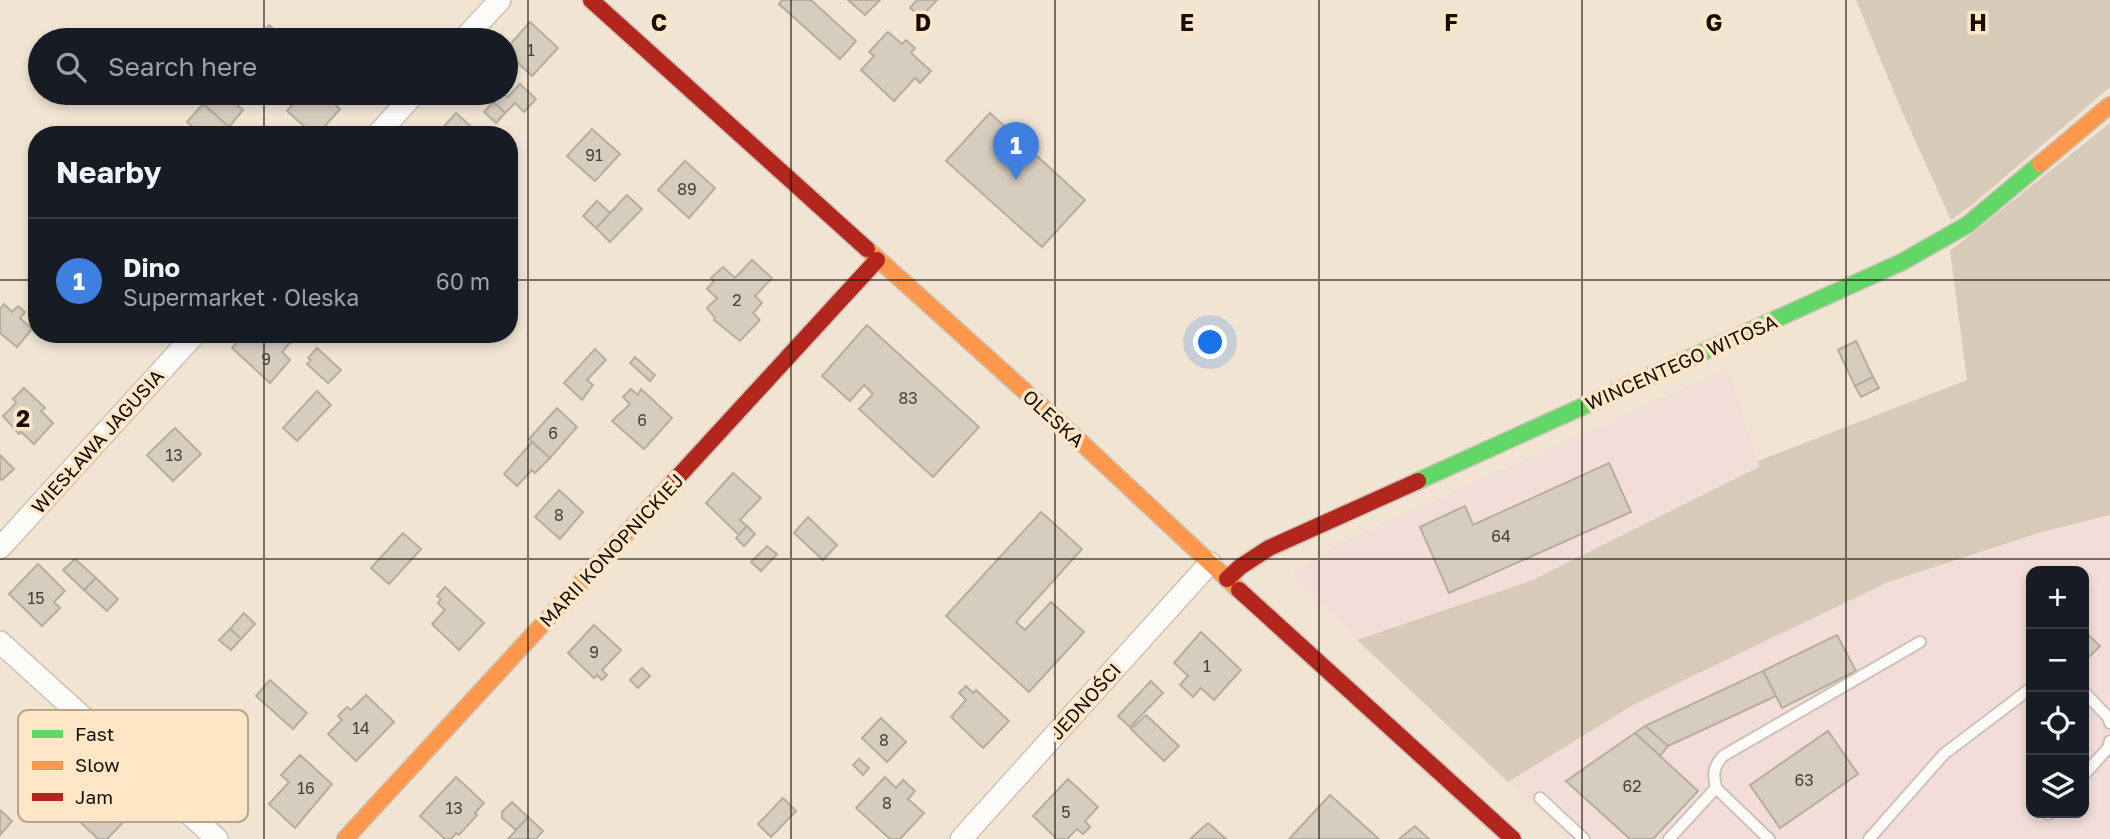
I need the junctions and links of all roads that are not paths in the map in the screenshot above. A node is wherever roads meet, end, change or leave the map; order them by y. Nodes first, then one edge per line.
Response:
1 (500, 0) edge
2 (591, 0) edge
3 (474, 28) edge
4 (404, 105) edge
5 (2110, 105) edge
6 (385, 126) edge
7 (877, 260) junction
8 (187, 343) edge
9 (0, 548) edge
10 (1210, 563) junction
11 (1227, 579) junction
12 (0, 642) edge
13 (1920, 642) dead end
14 (2026, 692) edge
15 (2089, 697) edge
16 (75, 710) edge
17 (2110, 723) edge
18 (2110, 741) edge
19 (2089, 769) edge
20 (1716, 788) junction
21 (1539, 798) dead end
22 (198, 822) edge
23 (217, 839) edge
24 (345, 839) edge
25 (961, 839) edge
26 (1513, 839) edge
27 (1584, 839) edge
28 (1669, 839) edge
29 (1769, 839) edge
30 (1870, 839) edge

1 - 3 street
2 - 7 street, OLESKA
4 - 6 street
5 - 11 street, WINCENTEGO WITOSA
7 - 10 street, OLESKA
7 - 24 street, MARII KONOPNICKIEJ
8 - 9 street, WIESŁAWA JAGUSIA
10 - 11 street, OLESKA
10 - 25 street, JEDNOŚCI
11 - 26 street, OLESKA
12 - 16 street
13 - 20 lane
14 - 30 lane
15 - 17 lane
18 - 19 lane
20 - 28 lane
20 - 29 lane
21 - 27 lane
22 - 23 street

